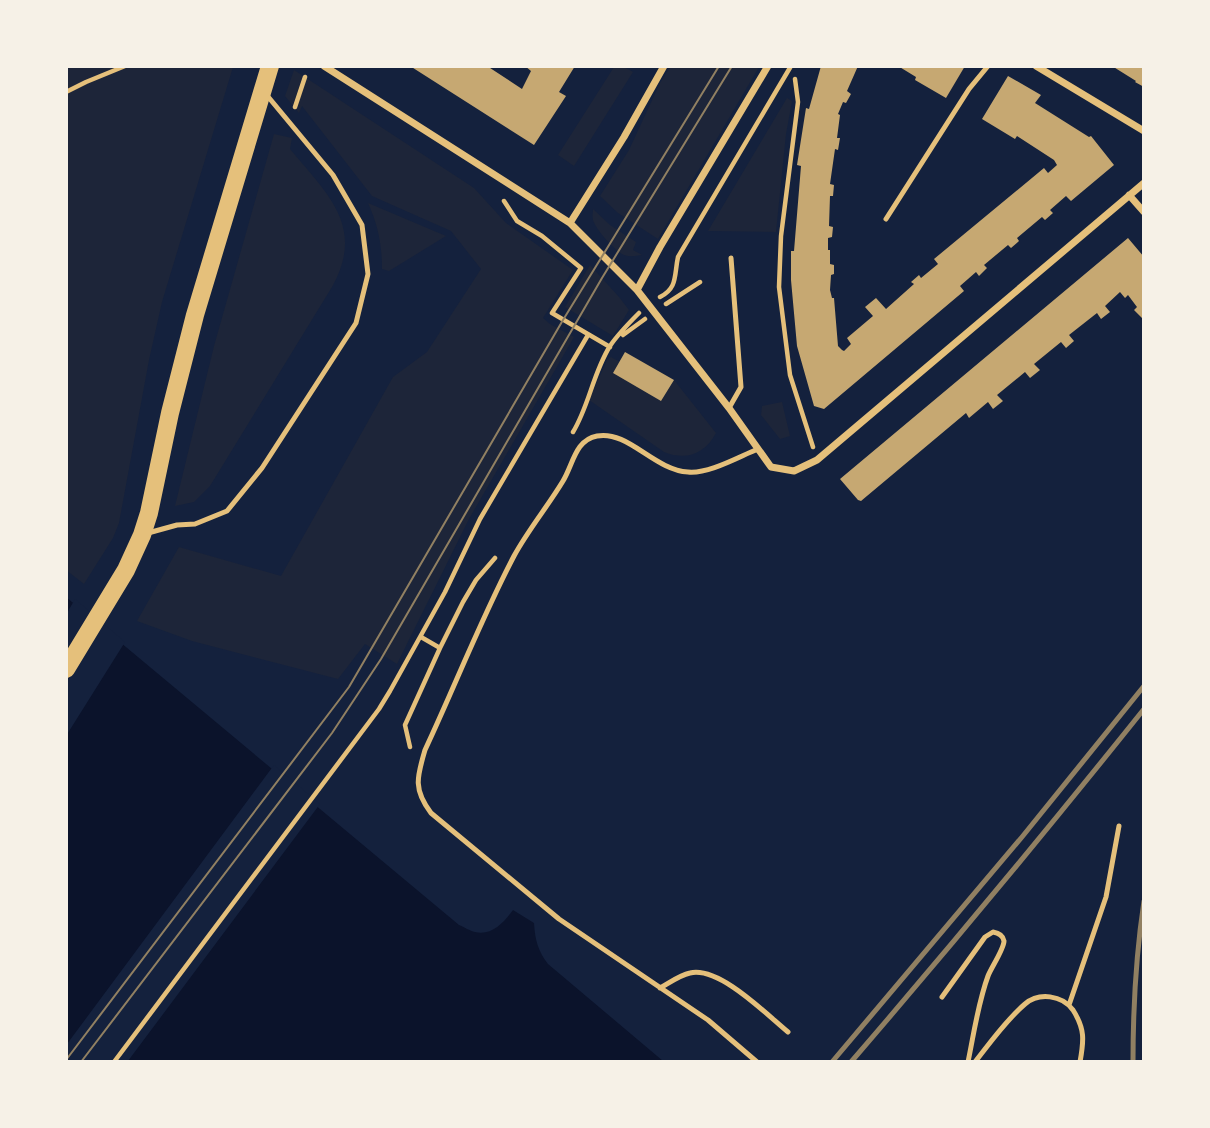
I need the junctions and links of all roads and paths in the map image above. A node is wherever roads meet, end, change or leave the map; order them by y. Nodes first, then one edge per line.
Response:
1 (125, 66) edge
2 (270, 66) edge
3 (324, 66) edge
4 (664, 66) edge
5 (768, 66) edge
6 (791, 66) edge
7 (988, 66) edge
8 (1036, 66) edge
9 (304, 76) dead end
10 (795, 79) dead end
11 (262, 90) junction
12 (66, 92) edge
13 (295, 107) dead end
14 (1143, 131) edge
15 (1143, 183) edge
16 (1129, 195) junction
17 (503, 200) dead end
18 (1143, 212) edge
19 (886, 219) dead end
20 (570, 223) junction
21 (731, 258) dead end
22 (637, 289) junction
23 (667, 293) dead end
24 (633, 319) dead end
25 (588, 335) junction
26 (610, 347) junction
27 (729, 408) junction
28 (569, 439) dead end
29 (758, 449) junction
30 (817, 460) junction
31 (142, 535) junction
32 (499, 554) dead end
33 (421, 636) junction
34 (440, 648) junction
35 (66, 669) edge
36 (405, 725) dead end
37 (1119, 826) dead end
38 (660, 988) junction
39 (942, 997) dead end
40 (1069, 1005) junction
41 (788, 1032) dead end
42 (114, 1062) edge
43 (757, 1062) edge
44 (968, 1062) edge
45 (975, 1062) edge
46 (1080, 1062) edge

1 - 12 path
2 - 11 main road
3 - 20 street
4 - 20 street
5 - 22 street
6 - 23 path
7 - 19 lane
8 - 14 street
9 - 13 path
10 - 30 path
11 - 31 main road
11 - 31 lane
15 - 16 street
16 - 18 street
16 - 30 street
17 - 25 path
20 - 22 street
21 - 27 lane
22 - 27 street
24 - 26 path
25 - 26 path
25 - 33 path
26 - 28 path
27 - 29 street
29 - 30 street
29 - 38 lane
31 - 35 main road
32 - 34 path
33 - 34 path
33 - 42 path
34 - 36 path
37 - 40 lane
38 - 41 lane
38 - 43 lane
39 - 44 lane
40 - 45 lane
40 - 46 lane

